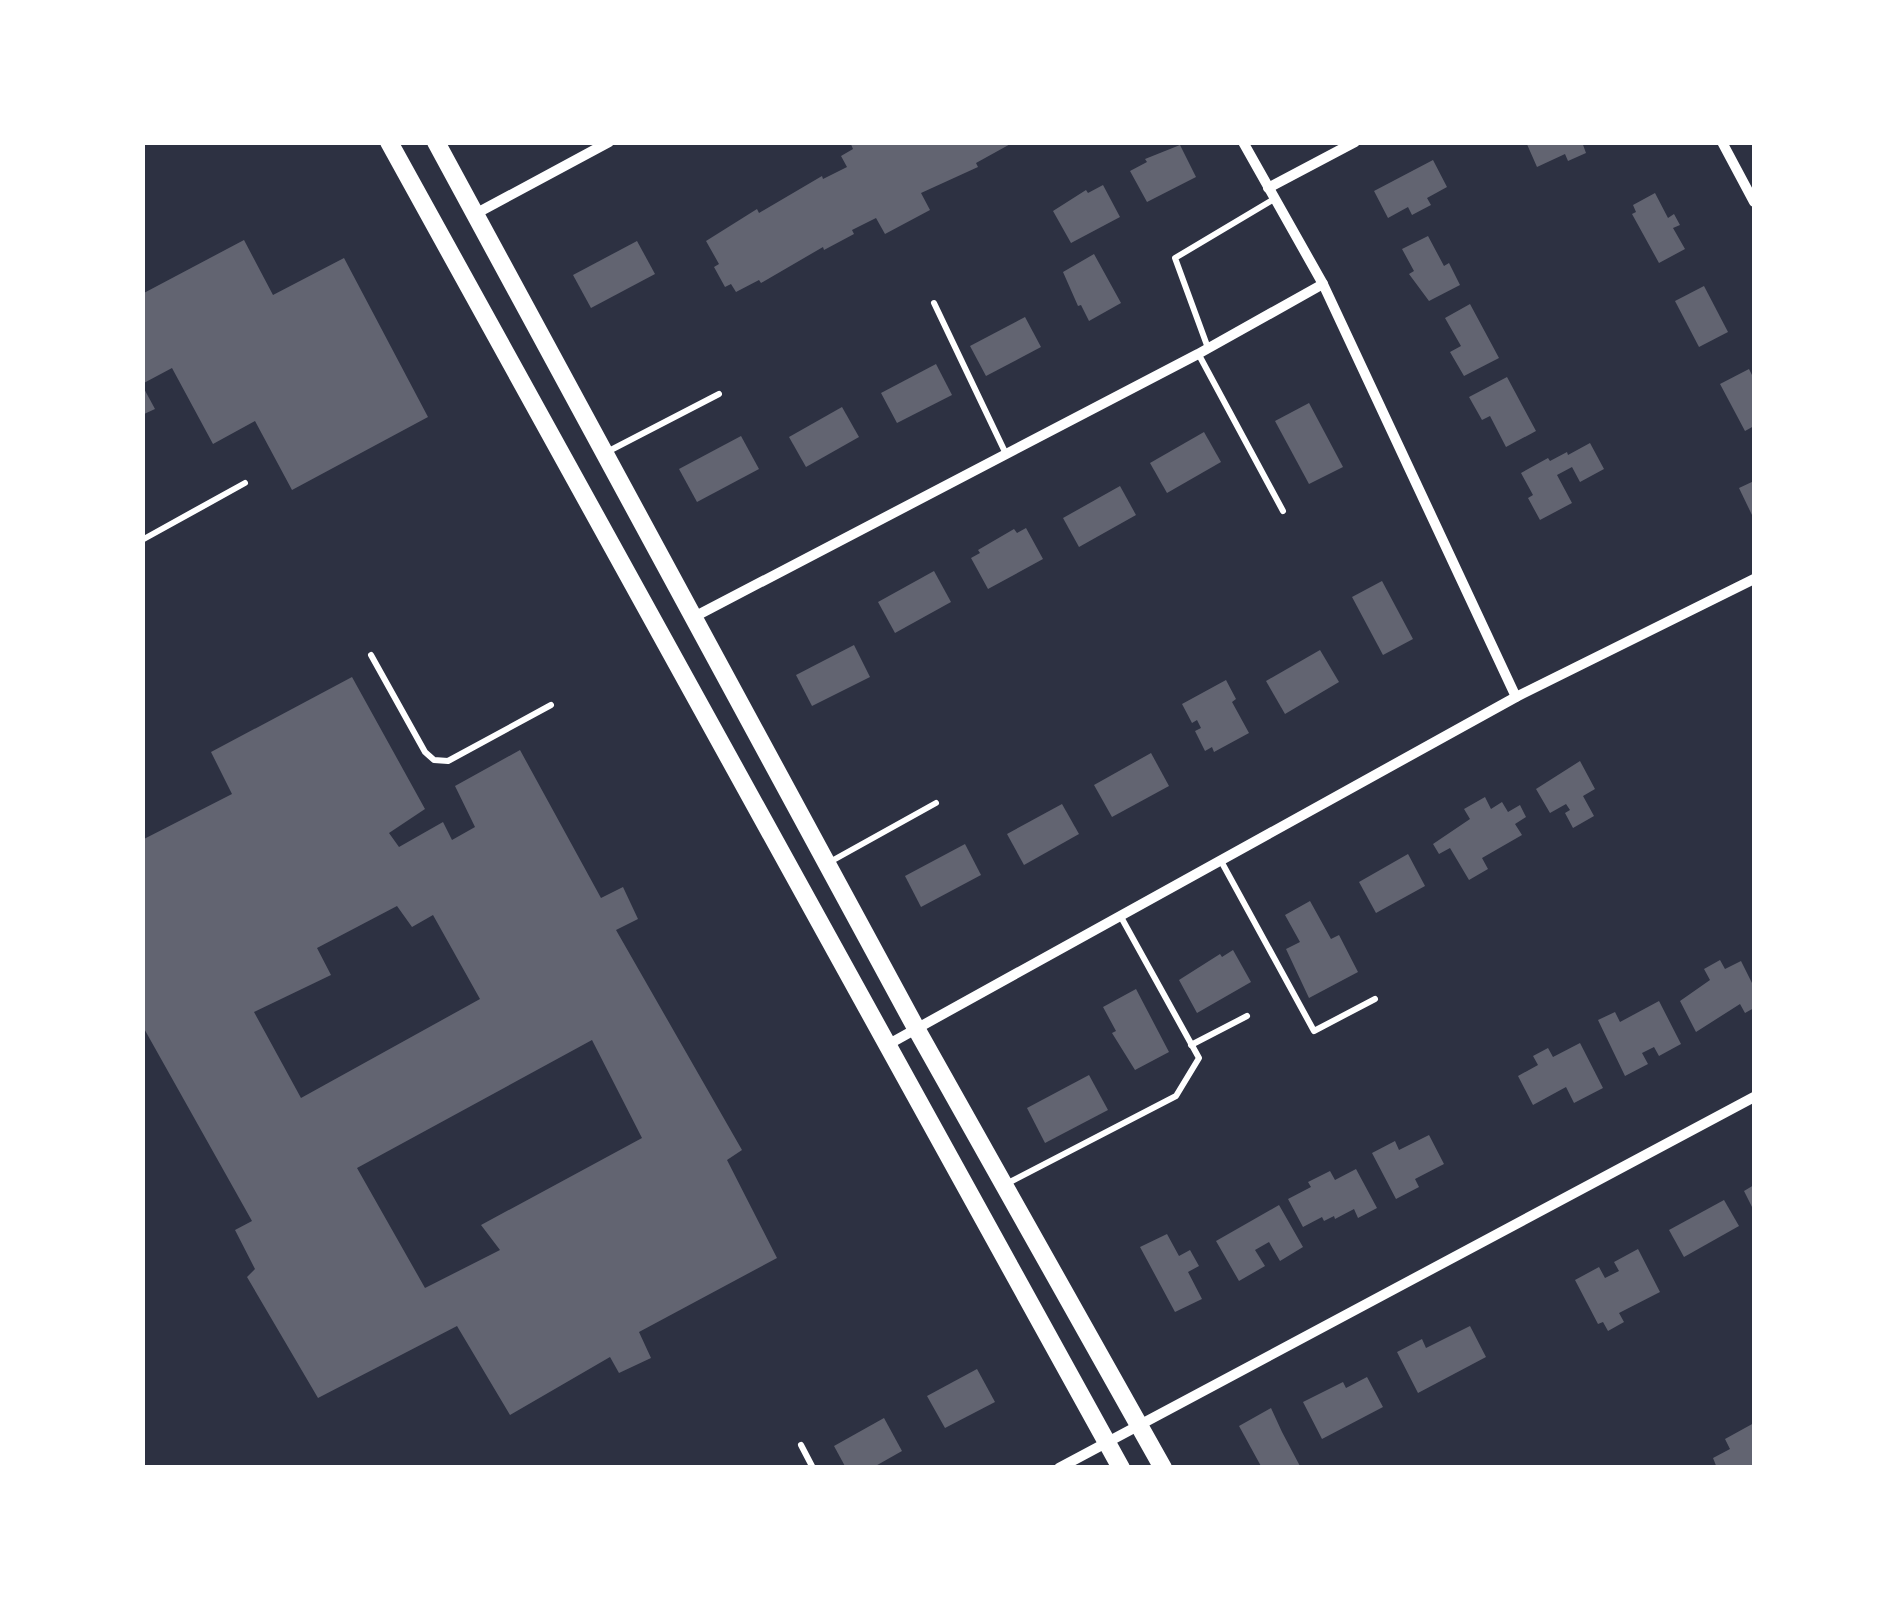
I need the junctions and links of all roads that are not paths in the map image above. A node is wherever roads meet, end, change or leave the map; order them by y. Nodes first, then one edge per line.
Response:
1 (388, 142) edge
2 (436, 142) edge
3 (610, 142) edge
4 (1242, 142) edge
5 (1356, 142) edge
6 (1722, 142) edge
7 (1268, 188) junction
8 (1274, 199) junction
9 (1754, 202) edge
10 (476, 213) junction
11 (1323, 284) junction
12 (934, 303) dead end
13 (1203, 351) junction
14 (720, 394) dead end
15 (606, 452) junction
16 (1006, 454) junction
17 (246, 483) dead end
18 (1283, 511) dead end
19 (142, 540) edge
20 (1754, 579) edge
21 (694, 617) junction
22 (371, 655) dead end
23 (1516, 698) junction
24 (551, 705) dead end
25 (936, 803) dead end
26 (1221, 862) junction
27 (827, 863) junction
28 (1121, 917) junction
29 (1375, 999) dead end
30 (1248, 1016) dead end
31 (917, 1030) junction
32 (887, 1044) junction
33 (1191, 1045) junction
34 (1754, 1097) edge
35 (1004, 1185) junction
36 (1140, 1423) junction
37 (1106, 1440) junction
38 (801, 1445) dead end
39 (813, 1468) edge
40 (1058, 1468) edge
41 (1120, 1468) edge
42 (1163, 1468) edge

1 - 32 main road
2 - 10 main road
3 - 10 street
4 - 7 street
5 - 7 street
6 - 9 street
7 - 8 street
8 - 11 street
8 - 13 lane
10 - 15 main road
11 - 13 street
11 - 23 street
12 - 16 lane
13 - 16 street
13 - 18 lane
14 - 15 lane
15 - 21 main road
16 - 21 street
17 - 19 lane
20 - 23 street
21 - 27 main road
22 - 24 lane
23 - 26 street
25 - 27 lane
26 - 28 street
26 - 29 lane
27 - 31 main road
28 - 31 street
28 - 33 lane
30 - 33 lane
31 - 32 street
31 - 35 main road
32 - 37 main road
33 - 35 lane
34 - 36 street
35 - 36 main road
36 - 37 street
36 - 42 main road
37 - 40 street
37 - 41 main road
38 - 39 lane

